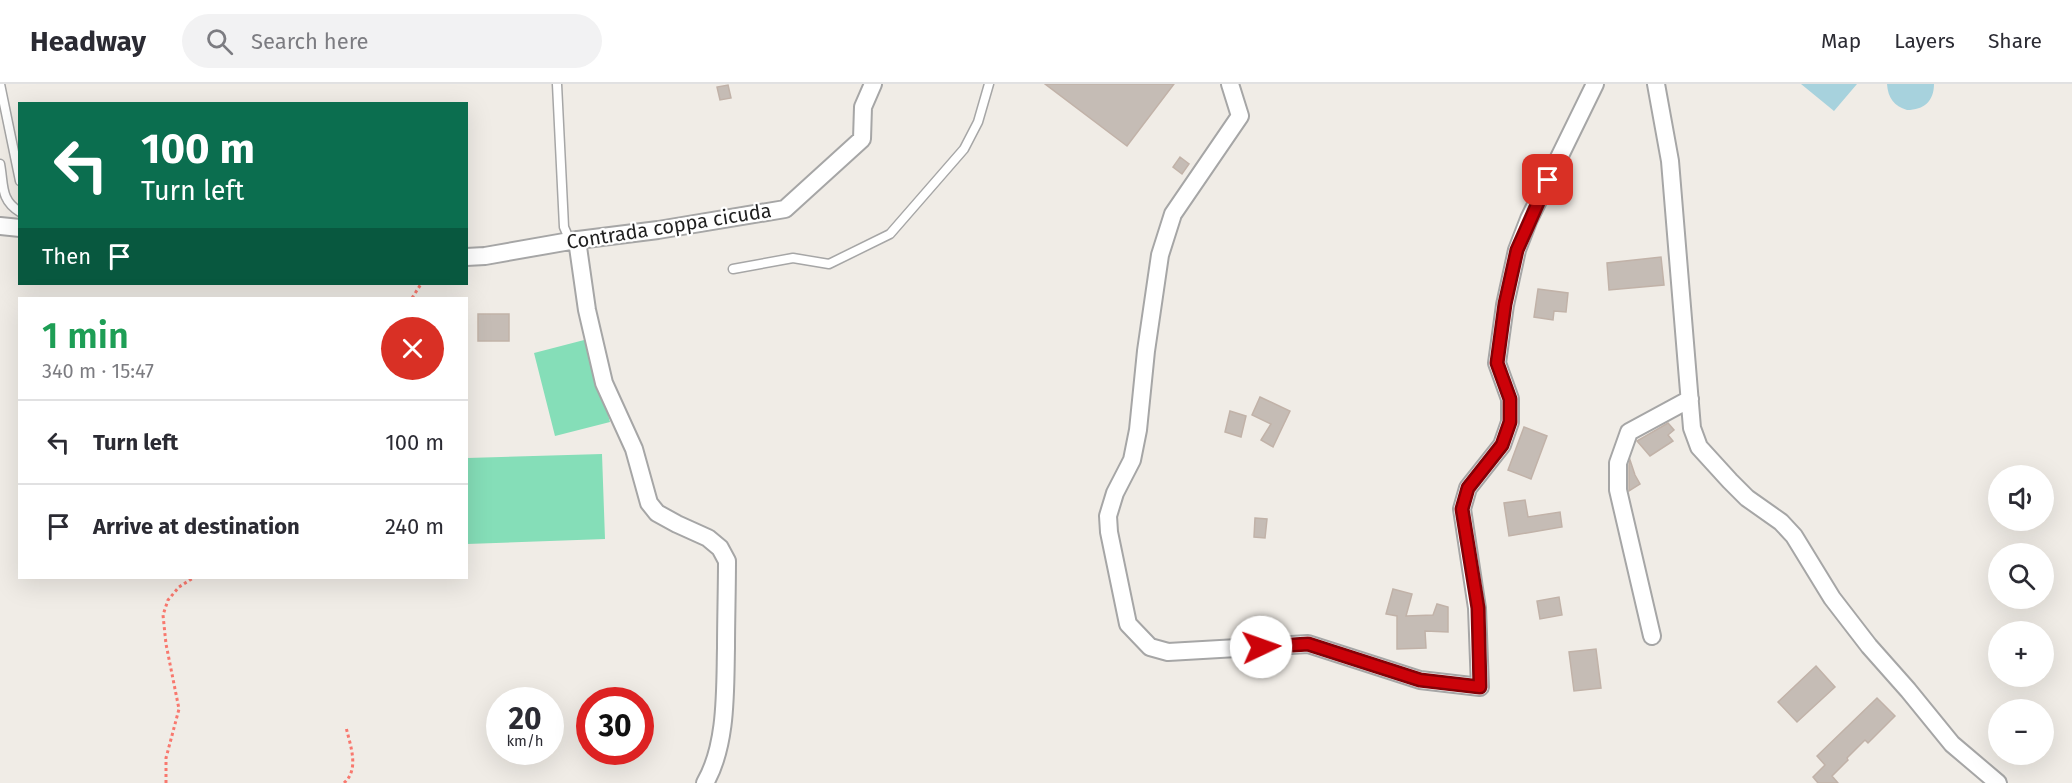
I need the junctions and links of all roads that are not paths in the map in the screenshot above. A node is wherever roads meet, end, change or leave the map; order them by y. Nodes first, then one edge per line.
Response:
1 (0, 84) edge
2 (557, 84) edge
3 (873, 84) edge
4 (989, 84) edge
5 (1230, 84) edge
6 (1595, 84) edge
7 (1656, 84) edge
8 (0, 165) edge
9 (18, 171) edge
10 (18, 211) edge
11 (0, 226) edge
12 (18, 228) edge
13 (573, 241) junction
14 (468, 256) edge
15 (733, 269) dead end
16 (1690, 399) junction
17 (1652, 636) dead end
18 (705, 783) edge
19 (1998, 783) edge

1 - 9 lane
2 - 13 lane
3 - 13 street, Contrada coppa cicuda
4 - 15 lane
5 - 6 street
7 - 16 street
8 - 10 lane
11 - 12 street
13 - 14 street, Contrada coppa cicuda
13 - 18 street
16 - 17 street
16 - 19 street

